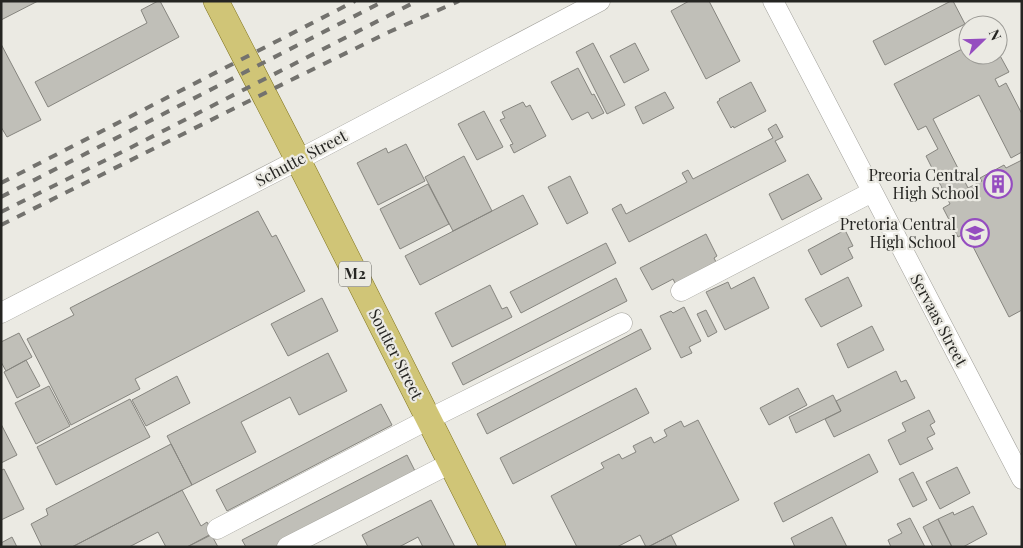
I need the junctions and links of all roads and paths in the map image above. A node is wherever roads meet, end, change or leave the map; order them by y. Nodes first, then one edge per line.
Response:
1 (216, 1) edge
2 (600, 1) edge
3 (773, 1) edge
4 (298, 160) junction
5 (872, 192) junction
6 (681, 291) dead end
7 (1, 313) edge
8 (622, 323) dead end
9 (429, 419) junction
10 (451, 462) junction
11 (1022, 479) edge
12 (217, 529) dead end
13 (287, 547) edge
14 (494, 547) edge

1 - 4 main road, Soutter Street / M2
2 - 4 street, Schutte Street
3 - 5 street, Servaas Street
4 - 7 street, Schutte Street
4 - 9 main road, Soutter Street / M2
5 - 6 street
5 - 11 street, Servaas Street
8 - 9 street
9 - 10 main road, Soutter Street / M2
9 - 12 street
10 - 13 street
10 - 14 main road, Soutter Street / M2

